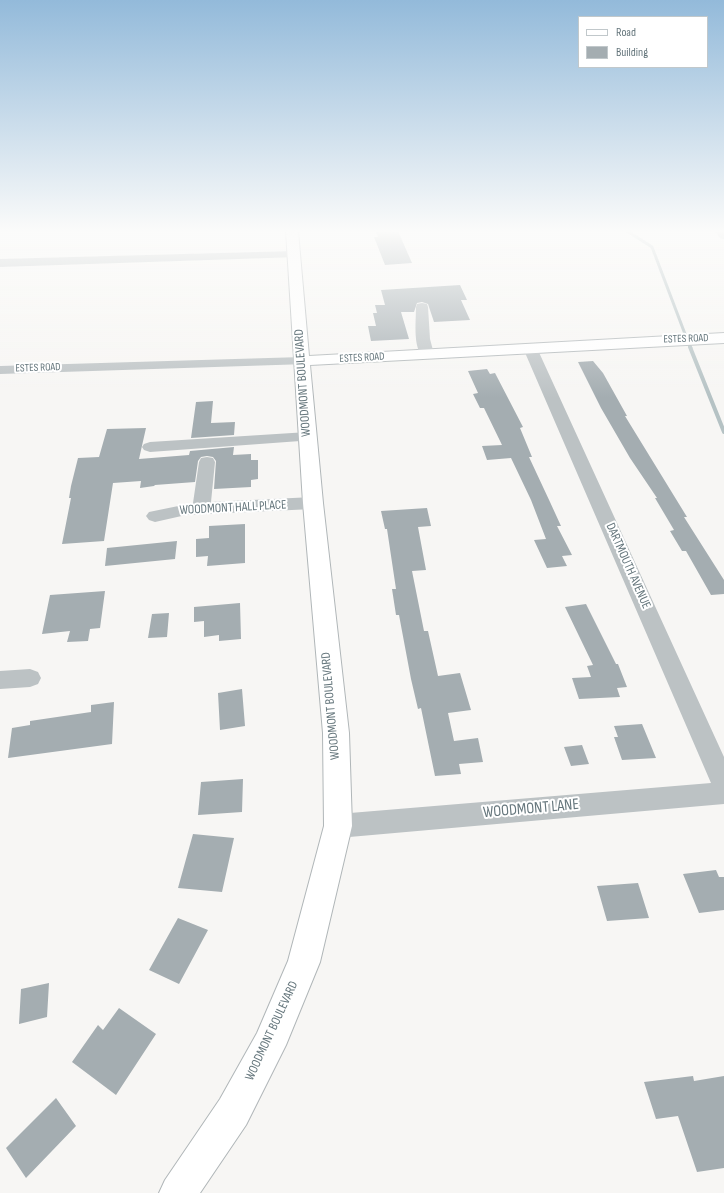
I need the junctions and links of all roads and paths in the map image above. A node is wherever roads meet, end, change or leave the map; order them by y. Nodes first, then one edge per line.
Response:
1 (296, 287) edge
2 (422, 307) dead end
3 (724, 338) edge
4 (530, 348) junction
5 (427, 354) junction
6 (302, 361) junction
7 (0, 370) edge
8 (308, 437) junction
9 (150, 447) dead end
10 (207, 462) dead end
11 (313, 503) junction
12 (201, 508) junction
13 (155, 516) dead end
14 (30, 678) dead end
15 (0, 680) edge
16 (724, 784) edge
17 (724, 793) edge
18 (338, 826) junction
19 (178, 1193) edge

1 - 6 main road, WOODMONT BOULEVARD
2 - 5 street
3 - 4 main road, ESTES ROAD
4 - 5 main road, ESTES ROAD
4 - 16 street, DARTMOUTH AVENUE
5 - 6 main road, ESTES ROAD
6 - 7 street, ESTES ROAD
6 - 8 main road, WOODMONT BOULEVARD
8 - 9 street
8 - 11 main road, WOODMONT BOULEVARD
10 - 12 street
11 - 12 street, WOODMONT HALL PLACE
11 - 18 main road, WOODMONT BOULEVARD
12 - 13 street, WOODMONT HALL PLACE
14 - 15 street
17 - 18 street, WOODMONT LANE
18 - 19 main road, WOODMONT BOULEVARD

